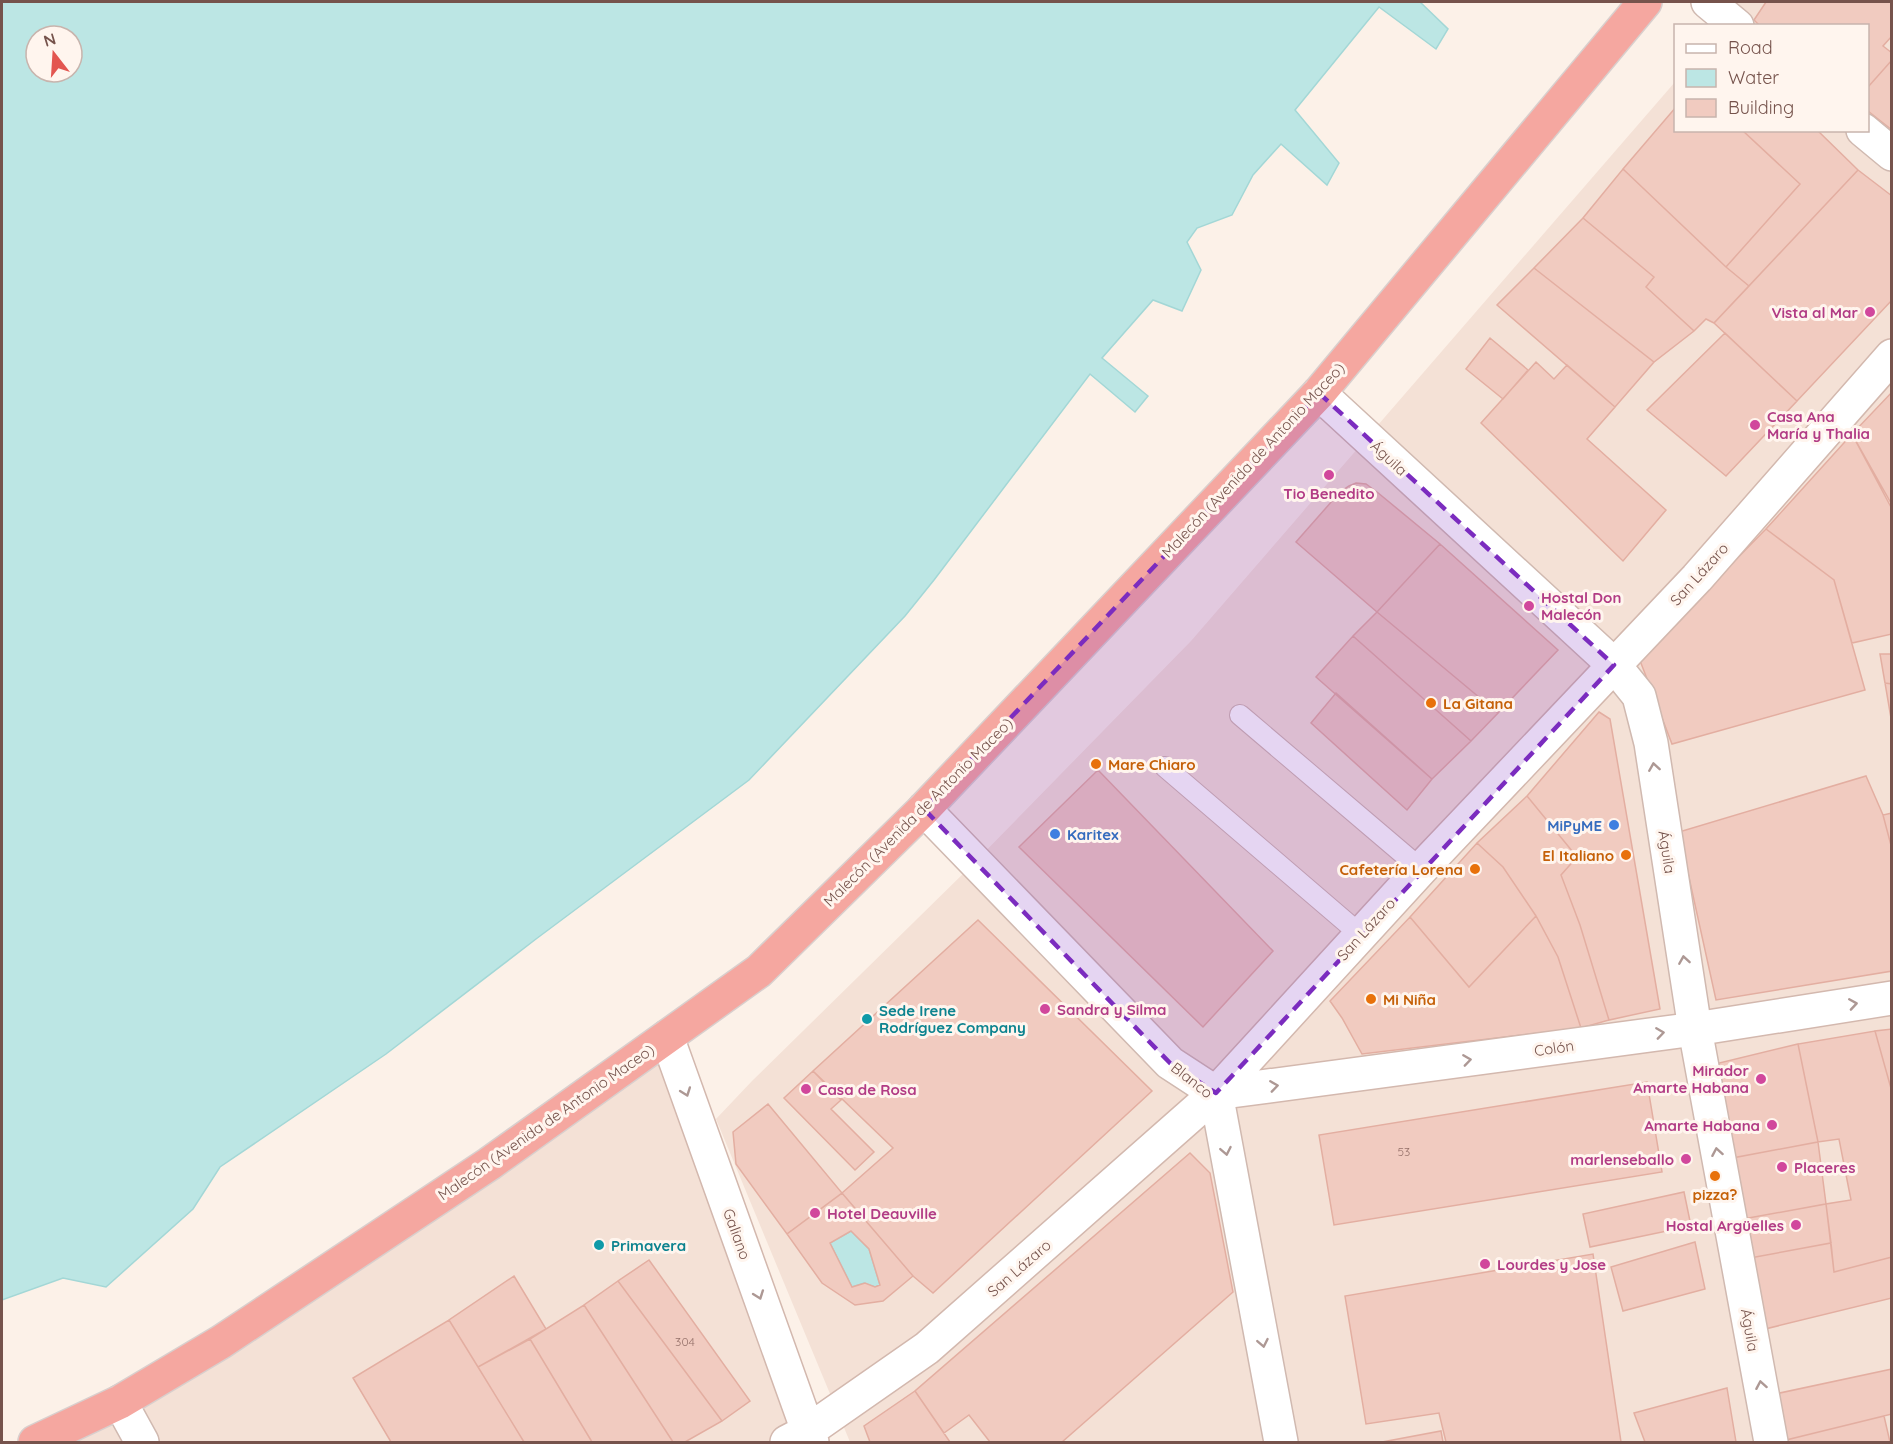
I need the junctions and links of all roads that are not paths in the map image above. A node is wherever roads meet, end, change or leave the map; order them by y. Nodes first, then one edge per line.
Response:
1 (1646, 2) edge
2 (1708, 2) edge
3 (1735, 24) edge
4 (1865, 132) edge
5 (1892, 154) edge
6 (1892, 356) edge
7 (1319, 393) junction
8 (1614, 665) junction
9 (1240, 715) dead end
10 (1165, 767) dead end
11 (924, 809) junction
12 (1421, 869) junction
13 (1361, 935) junction
14 (1892, 998) edge
15 (1695, 1029) junction
16 (667, 1037) junction
17 (1216, 1094) junction
18 (120, 1402) junction
19 (802, 1439) edge
20 (35, 1443) edge
21 (142, 1443) edge
22 (1281, 1443) edge
23 (1771, 1443) edge

1 - 7 highway, Malecón (Avenida de Antonio Maceo)
2 - 3 street
4 - 5 street
6 - 8 street, San Lázaro
7 - 8 street, Águila
7 - 11 highway, Malecón (Avenida de Antonio Maceo)
8 - 12 street, San Lázaro
15 -> 8 street, Águila
9 - 12 lane
10 - 13 lane
11 - 16 highway, Malecón (Avenida de Antonio Maceo)
11 - 17 street, Blanco
12 - 13 street, San Lázaro
13 - 17 street, San Lázaro
15 -> 14 street, Colón
17 -> 15 street, Colón
23 -> 15 street, Águila
16 - 18 highway, Malecón (Avenida de Antonio Maceo)
16 -> 19 street, Galiano
17 - 19 street, San Lázaro
17 -> 22 street, Blanco
18 - 20 highway, Malecón (Avenida de Antonio Maceo)
18 - 21 street

